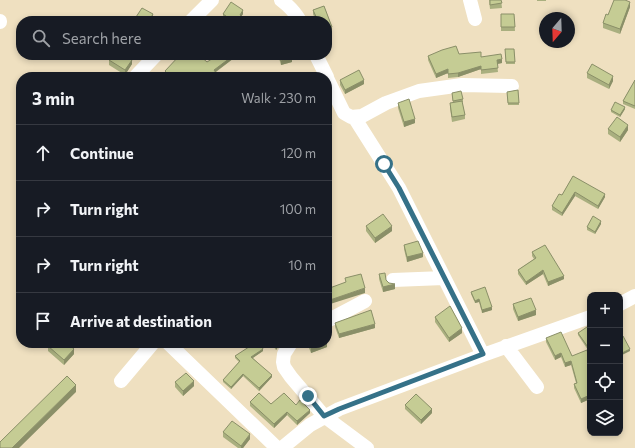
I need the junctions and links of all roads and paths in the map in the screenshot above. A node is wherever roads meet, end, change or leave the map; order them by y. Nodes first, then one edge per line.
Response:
1 (212, 0) edge
2 (281, 0) edge
3 (470, 0) edge
4 (196, 16) edge
5 (297, 16) edge
6 (475, 18) dead end
7 (151, 60) edge
8 (318, 60) edge
9 (140, 72) edge
10 (324, 72) edge
11 (512, 86) dead end
12 (332, 96) edge
13 (354, 118) junction
14 (444, 278) junction
15 (393, 280) dead end
16 (635, 296) edge
17 (365, 301) dead end
18 (623, 302) edge
19 (332, 318) edge
20 (587, 318) edge
21 (506, 346) junction
22 (149, 348) edge
23 (173, 348) edge
24 (288, 348) edge
25 (483, 354) junction
26 (121, 381) dead end
27 (537, 387) dead end
28 (324, 416) junction
29 (277, 448) edge
30 (282, 448) edge
31 (367, 448) edge

1 - 4 street
2 - 5 street
3 - 6 street
7 - 9 street
8 - 10 street
11 - 13 street
12 - 13 street
13 - 14 street
14 - 15 street
14 - 25 street
16 - 18 street
17 - 19 street
20 - 21 street
21 - 25 street
21 - 27 street
22 - 26 street
23 - 29 street
24 - 28 street
25 - 28 street
28 - 30 street
28 - 31 street

